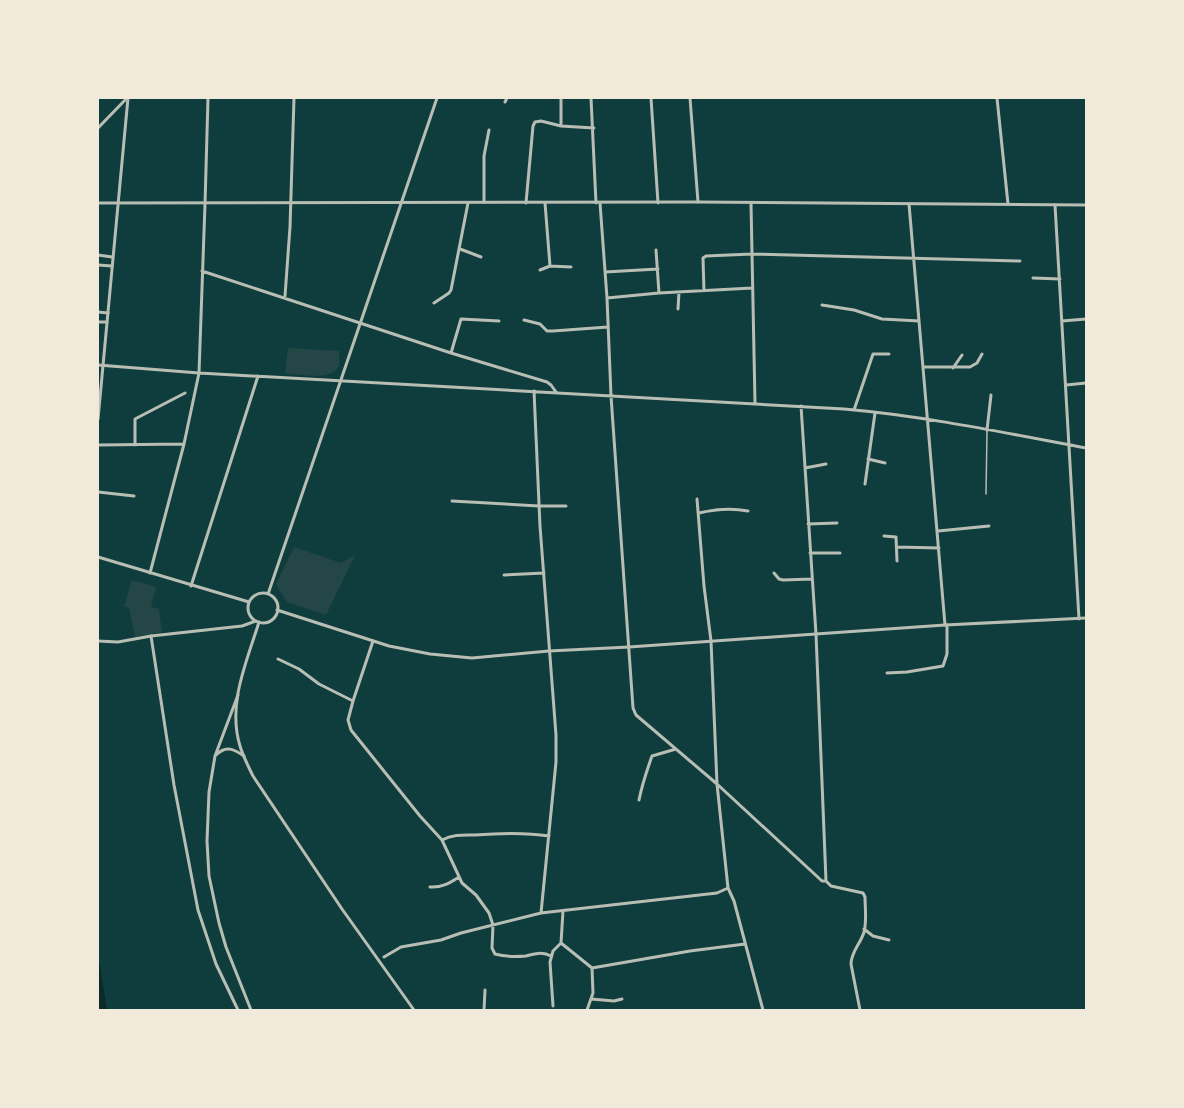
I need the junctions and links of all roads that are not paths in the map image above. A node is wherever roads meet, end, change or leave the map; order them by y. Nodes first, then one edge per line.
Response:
1 (127, 98) edge
2 (208, 98) edge
3 (294, 98) edge
4 (437, 98) edge
5 (507, 98) edge
6 (561, 98) edge
7 (591, 98) edge
8 (651, 98) edge
9 (690, 98) edge
10 (997, 98) edge
11 (505, 102) dead end
12 (561, 126) junction
13 (98, 128) edge
14 (594, 128) junction
15 (489, 130) dead end
16 (291, 202) junction
17 (402, 202) junction
18 (484, 202) junction
19 (698, 202) junction
20 (98, 203) edge
21 (118, 203) junction
22 (468, 203) junction
23 (526, 203) junction
24 (545, 203) junction
25 (598, 203) junction
26 (658, 203) junction
27 (751, 203) junction
28 (206, 204) junction
29 (909, 204) junction
30 (1008, 204) junction
31 (1055, 205) junction
32 (1086, 205) edge
33 (460, 249) junction
34 (656, 250) dead end
35 (752, 254) junction
36 (98, 255) edge
37 (481, 256) dead end
38 (112, 257) junction
39 (914, 258) junction
40 (1020, 261) dead end
41 (98, 265) edge
42 (112, 266) junction
43 (550, 266) junction
44 (571, 267) dead end
45 (658, 269) junction
46 (540, 270) dead end
47 (202, 271) junction
48 (605, 272) junction
49 (1033, 278) dead end
50 (1060, 279) junction
51 (753, 288) junction
52 (704, 291) junction
53 (678, 292) junction
54 (659, 293) junction
55 (285, 297) junction
56 (607, 298) junction
57 (434, 303) dead end
58 (822, 305) dead end
59 (678, 309) dead end
60 (98, 312) edge
61 (108, 313) junction
62 (1086, 319) edge
63 (524, 320) dead end
64 (499, 321) dead end
65 (919, 321) junction
66 (1062, 321) junction
67 (98, 322) edge
68 (107, 322) junction
69 (361, 324) junction
70 (608, 327) junction
71 (451, 353) junction
72 (889, 354) dead end
73 (982, 354) dead end
74 (962, 355) dead end
75 (98, 365) edge
76 (103, 365) junction
77 (923, 367) junction
78 (953, 368) junction
79 (199, 373) junction
80 (258, 376) junction
81 (342, 381) junction
82 (1086, 383) edge
83 (1066, 385) junction
84 (534, 391) junction
85 (556, 392) junction
86 (184, 393) dead end
87 (991, 395) dead end
88 (611, 396) junction
89 (755, 403) junction
90 (801, 406) junction
91 (98, 410) edge
92 (854, 410) junction
93 (875, 413) junction
94 (98, 419) edge
95 (928, 420) junction
96 (987, 430) junction
97 (135, 444) junction
98 (184, 444) junction
99 (98, 445) edge
100 (1070, 445) junction
101 (1086, 448) edge
102 (868, 459) junction
103 (885, 463) dead end
104 (826, 464) dead end
105 (805, 468) junction
106 (865, 484) dead end
107 (98, 492) edge
108 (986, 494) dead end
109 (134, 496) dead end
110 (697, 499) dead end
111 (452, 501) dead end
112 (539, 506) junction
113 (566, 506) dead end
114 (748, 511) dead end
115 (699, 513) junction
116 (837, 523) dead end
117 (808, 524) junction
118 (989, 526) dead end
119 (938, 531) junction
120 (884, 536) dead end
121 (897, 547) junction
122 (939, 548) junction
123 (810, 553) junction
124 (840, 553) dead end
125 (98, 557) edge
126 (897, 561) dead end
127 (150, 573) junction
128 (544, 573) junction
129 (774, 573) dead end
130 (504, 575) dead end
131 (812, 579) junction
132 (191, 586) junction
133 (268, 594) junction
134 (249, 602) junction
135 (278, 610) junction
136 (1086, 618) edge
137 (1079, 619) junction
138 (258, 621) junction
139 (946, 625) junction
140 (816, 634) junction
141 (151, 636) junction
142 (373, 641) junction
143 (711, 641) junction
144 (98, 642) edge
145 (629, 647) junction
146 (549, 651) junction
147 (278, 659) dead end
148 (886, 673) dead end
149 (238, 695) junction
150 (352, 701) junction
151 (676, 749) junction
152 (215, 756) junction
153 (244, 756) junction
154 (717, 784) junction
155 (639, 800) dead end
156 (549, 836) junction
157 (442, 840) junction
158 (459, 878) junction
159 (826, 881) junction
160 (430, 887) dead end
161 (728, 888) junction
162 (563, 910) junction
163 (541, 913) junction
164 (494, 925) junction
165 (864, 929) junction
166 (889, 940) dead end
167 (561, 943) junction
168 (745, 944) junction
169 (551, 956) junction
170 (384, 957) dead end
171 (592, 968) junction
172 (485, 990) dead end
173 (591, 999) junction
174 (622, 999) dead end
175 (553, 1006) dead end
176 (238, 1011) edge
177 (251, 1011) edge
178 (414, 1011) edge
179 (484, 1011) edge
180 (586, 1011) edge
181 (763, 1011) edge
182 (860, 1011) edge

1 - 13 street
1 - 21 street
2 - 28 street
3 - 16 street
4 - 17 street
5 - 11 street
6 - 12 street
7 - 14 street
8 - 26 street
9 - 19 street
10 - 30 street
12 - 14 street
12 - 23 street
14 - 25 street
15 - 18 street
16 - 17 street
16 - 28 street
16 - 55 street
17 - 22 street
17 - 69 street
18 - 22 street
18 - 23 street
19 - 26 street
19 - 27 street
20 - 21 street
21 - 28 street
21 - 38 street
22 - 33 street
23 - 24 street
24 - 25 street
24 - 43 street
25 - 26 street
25 - 48 street
27 - 29 street
27 - 35 street
28 - 47 street
29 - 30 street
29 - 39 street
30 - 31 street
31 - 32 street
31 - 50 street
33 - 37 street
33 - 57 street
34 - 45 street
35 - 39 street
35 - 51 street
35 - 52 street
36 - 38 street
38 - 42 street
39 - 40 street
39 - 65 street
41 - 42 street
42 - 61 street
43 - 44 street
43 - 46 street
45 - 48 street
45 - 54 street
47 - 55 street
47 - 79 street
48 - 56 street
49 - 50 street
50 - 66 street
51 - 52 street
51 - 89 street
52 - 53 street
53 - 54 street
53 - 59 street
54 - 56 street
55 - 69 street
56 - 70 street
58 - 65 street
60 - 61 street
61 - 68 street
62 - 66 street
63 - 70 street
64 - 71 street
65 - 77 street
66 - 83 street
67 - 68 street
68 - 76 street
69 - 71 street
69 - 81 street
70 - 88 street
71 - 85 street
72 - 92 street
73 - 78 street
74 - 78 street
75 - 76 street
76 - 79 street
76 - 91 street
77 - 78 street
77 - 95 street
79 - 80 street
79 - 98 street
80 - 81 street
80 - 132 street
81 - 84 street
81 - 133 street
82 - 83 street
83 - 100 street
84 - 85 street
84 - 112 street
85 - 88 street
86 - 97 street
87 - 96 street
88 - 89 street
88 - 145 street
89 - 90 street
90 - 92 street
90 - 105 street
91 - 94 street
92 - 93 street
93 - 95 street
93 - 102 street
95 - 96 street
95 - 119 street
96 - 100 street
96 - 108 lane
97 - 98 street
97 - 99 street
98 - 127 street
100 - 101 street
100 - 137 street
102 - 103 street
102 - 106 street
104 - 105 street
105 - 117 street
107 - 109 street
110 - 115 street
111 - 112 street
112 - 113 street
112 - 128 street
114 - 115 street
115 - 143 street
116 - 117 street
117 - 123 street
118 - 119 street
119 - 122 street
120 - 121 street
121 - 122 street
121 - 126 street
122 - 139 street
123 - 124 street
123 - 131 street
125 - 127 street
127 - 132 street
128 - 130 street
128 - 146 street
129 - 131 street
131 - 140 street
132 - 134 street
133 - 134 street
133 - 135 street
134 - 138 street
135 - 138 street
135 - 142 street
136 - 137 street
137 - 139 street
138 - 141 street
138 - 149 street
139 - 140 street
139 - 148 street
140 - 143 street
140 - 159 street
141 - 144 street
141 - 176 street
142 - 146 street
142 - 150 street
143 - 145 street
143 - 154 street
145 - 146 street
145 - 151 street
146 - 156 street
147 - 150 street
149 - 152 street
149 - 153 street
150 - 157 street
151 - 154 street
151 - 155 street
152 - 153 street
152 - 177 street
153 - 178 street
154 - 159 street
154 - 161 street
156 - 157 street
156 - 163 street
157 - 158 street
158 - 160 street
158 - 164 street
159 - 165 street
161 - 162 street
161 - 168 street
162 - 163 street
162 - 167 street
163 - 164 street
164 - 169 street
164 - 170 street
165 - 166 street
165 - 182 street
167 - 169 street
167 - 171 street
168 - 171 street
168 - 181 street
169 - 175 street
171 - 173 street
172 - 179 street
173 - 174 street
173 - 180 street

